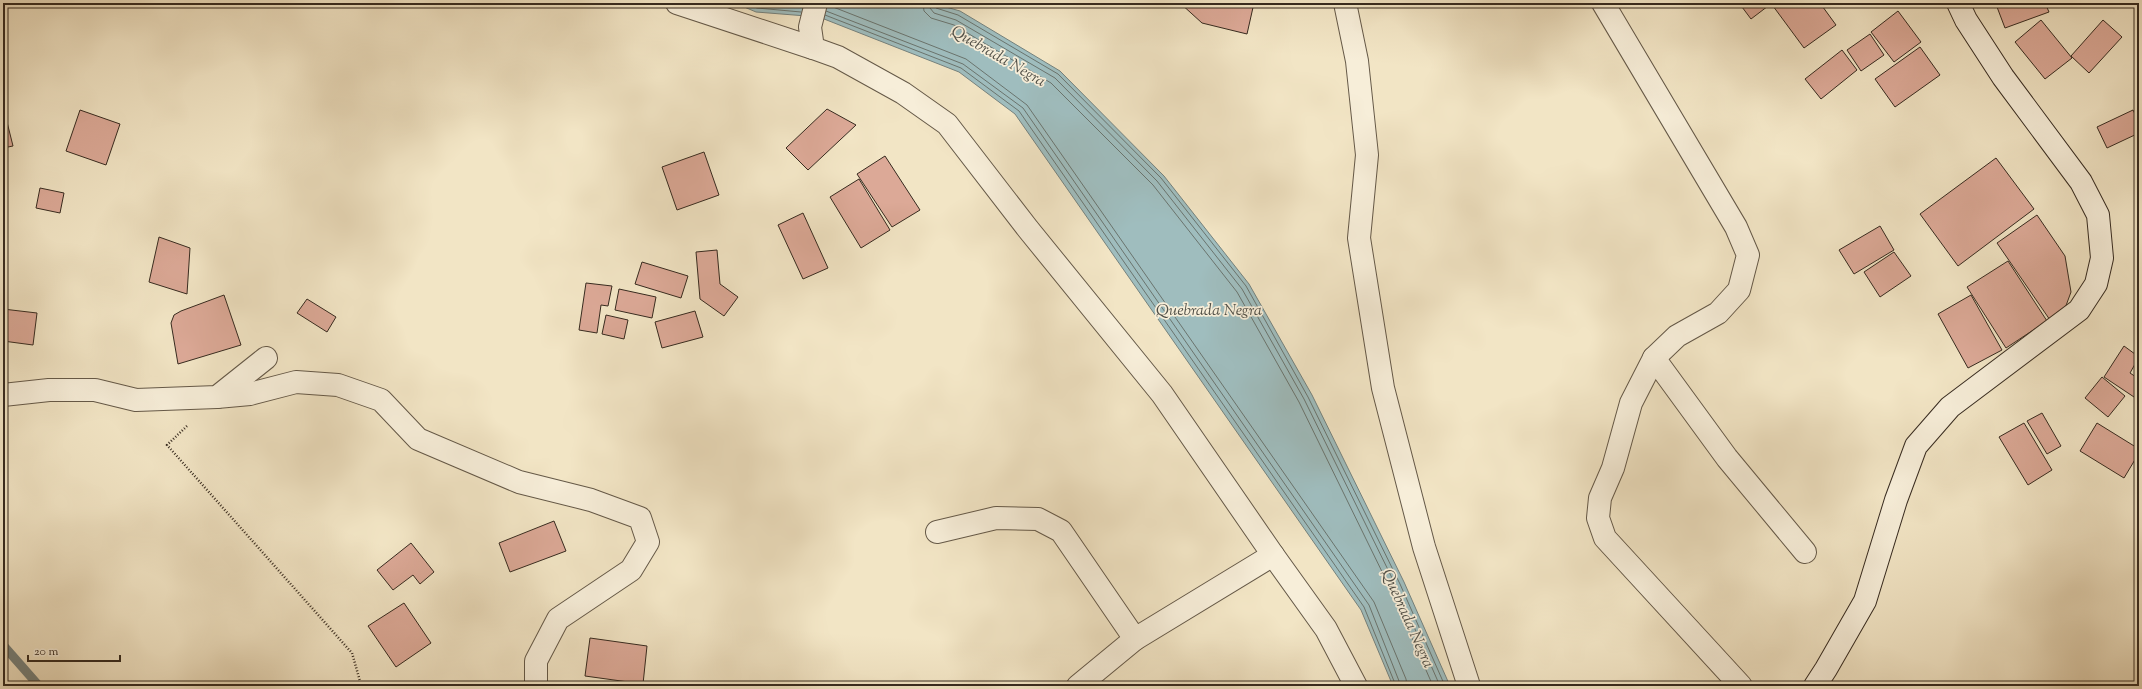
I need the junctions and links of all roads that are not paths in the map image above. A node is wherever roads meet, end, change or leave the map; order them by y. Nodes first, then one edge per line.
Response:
1 (677, 3) edge
2 (816, 3) edge
3 (1345, 3) edge
4 (1603, 3) edge
5 (1958, 3) edge
6 (814, 48) junction
7 (266, 358) dead end
8 (1654, 358) junction
9 (3, 395) edge
10 (217, 397) junction
11 (937, 532) dead end
12 (1805, 552) dead end
13 (1273, 555) junction
14 (1135, 639) junction
15 (536, 686) edge
16 (1078, 686) edge
17 (1356, 686) edge
18 (1470, 686) edge
19 (1741, 686) edge
20 (1814, 686) edge

1 - 6 street
2 - 6 street
3 - 18 street
4 - 8 street
5 - 20 street
6 - 13 street
7 - 10 street
8 - 12 street
8 - 19 street
9 - 10 street
10 - 15 street
11 - 14 street
13 - 14 street
13 - 17 street
14 - 16 street

